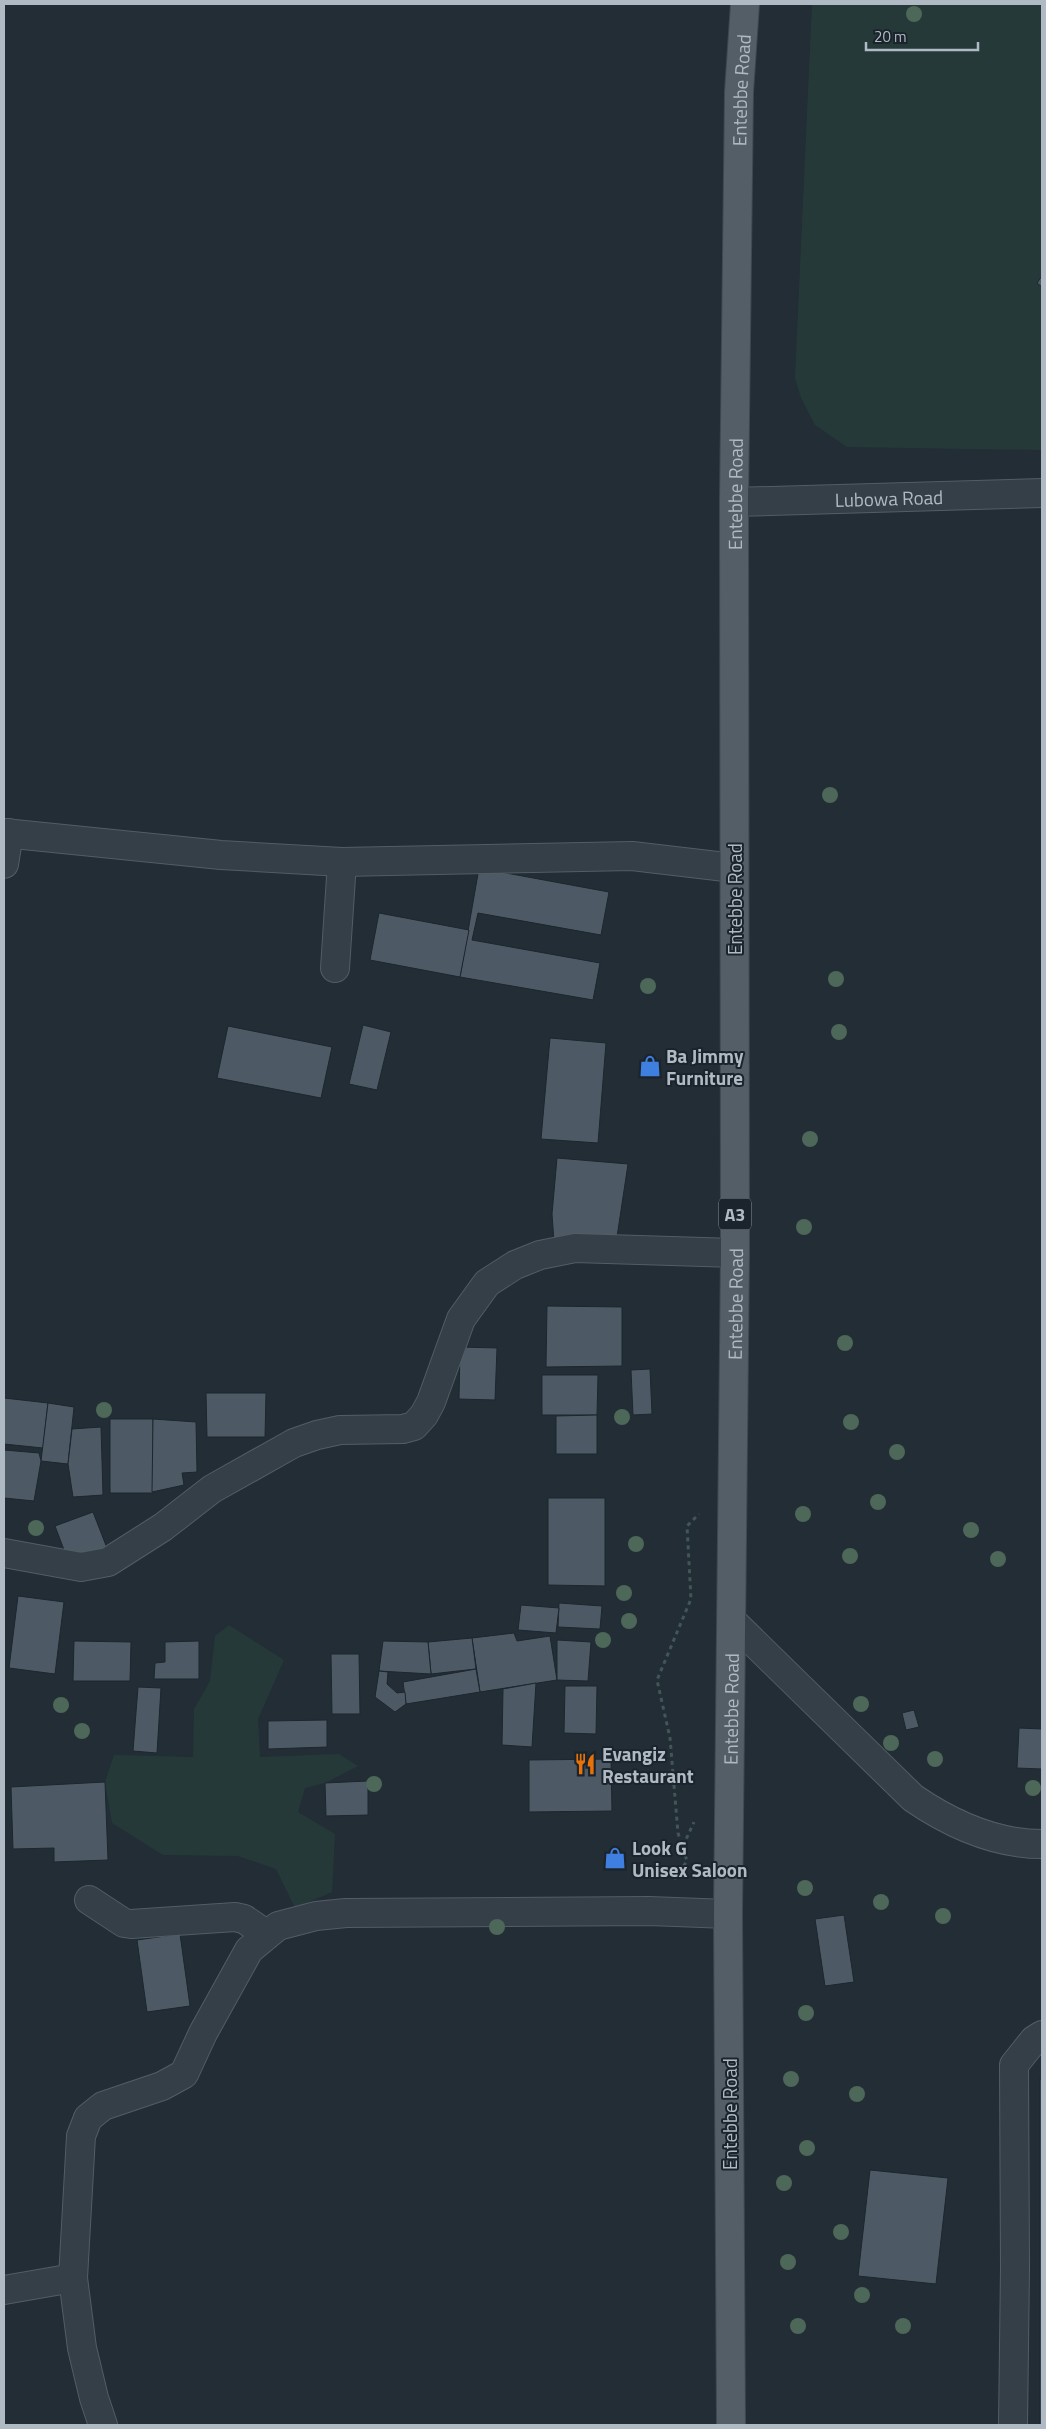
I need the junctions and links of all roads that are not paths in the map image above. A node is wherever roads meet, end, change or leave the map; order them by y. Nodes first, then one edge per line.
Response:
1 (745, 4) edge
2 (1042, 493) edge
3 (734, 502) junction
4 (6, 833) edge
5 (342, 862) junction
6 (4, 864) edge
7 (734, 868) junction
8 (334, 968) dead end
9 (735, 1253) junction
10 (4, 1553) edge
11 (733, 1622) junction
12 (1042, 1844) edge
13 (89, 1900) dead end
14 (728, 1914) junction
15 (266, 1934) junction
16 (1042, 2035) edge
17 (73, 2278) junction
18 (4, 2290) edge
19 (103, 2425) edge
20 (732, 2425) edge
21 (1013, 2425) edge

1 - 3 main road, Entebbe Road / A3
2 - 3 street, Lubowa Road
3 - 7 main road, Entebbe Road / A3
4 - 5 street
4 - 6 street
5 - 7 street
5 - 8 street
7 - 9 main road, Entebbe Road / A3
9 - 10 street
9 - 11 main road, Entebbe Road / A3
11 - 12 street
11 - 14 main road, Entebbe Road / A3
13 - 15 street
14 - 15 street
14 - 20 main road, Entebbe Road / A3
15 - 17 street
16 - 21 street
17 - 18 street
17 - 19 street

